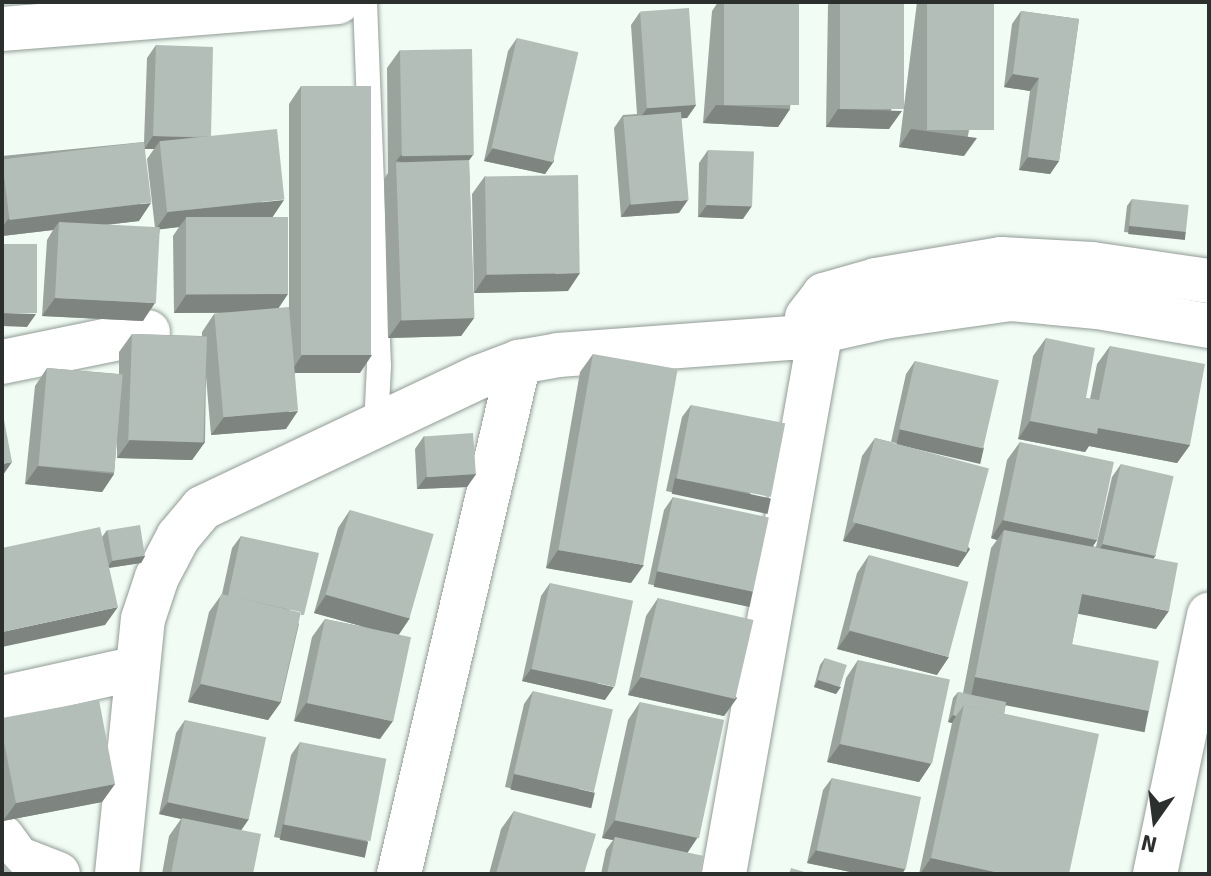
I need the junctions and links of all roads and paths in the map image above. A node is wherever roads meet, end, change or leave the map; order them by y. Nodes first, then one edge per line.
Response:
1 (338, 2) edge
2 (365, 2) edge
3 (2, 29) edge
4 (1209, 281) edge
5 (812, 321) junction
6 (1209, 326) edge
7 (148, 332) edge
8 (2, 362) edge
9 (519, 362) junction
10 (376, 425) junction
11 (1209, 615) edge
12 (137, 668) junction
13 (2, 698) edge
14 (2, 837) edge
15 (58, 874) edge
16 (117, 874) edge
17 (399, 874) edge
18 (724, 874) edge
19 (1155, 874) edge

1 - 3 street
2 - 10 lane
4 - 5 street
5 - 6 street
5 - 9 street
5 - 18 street
7 - 8 street
9 - 10 street
9 - 17 street
10 - 12 street
11 - 19 street
12 - 13 street
12 - 16 street
14 - 15 street

